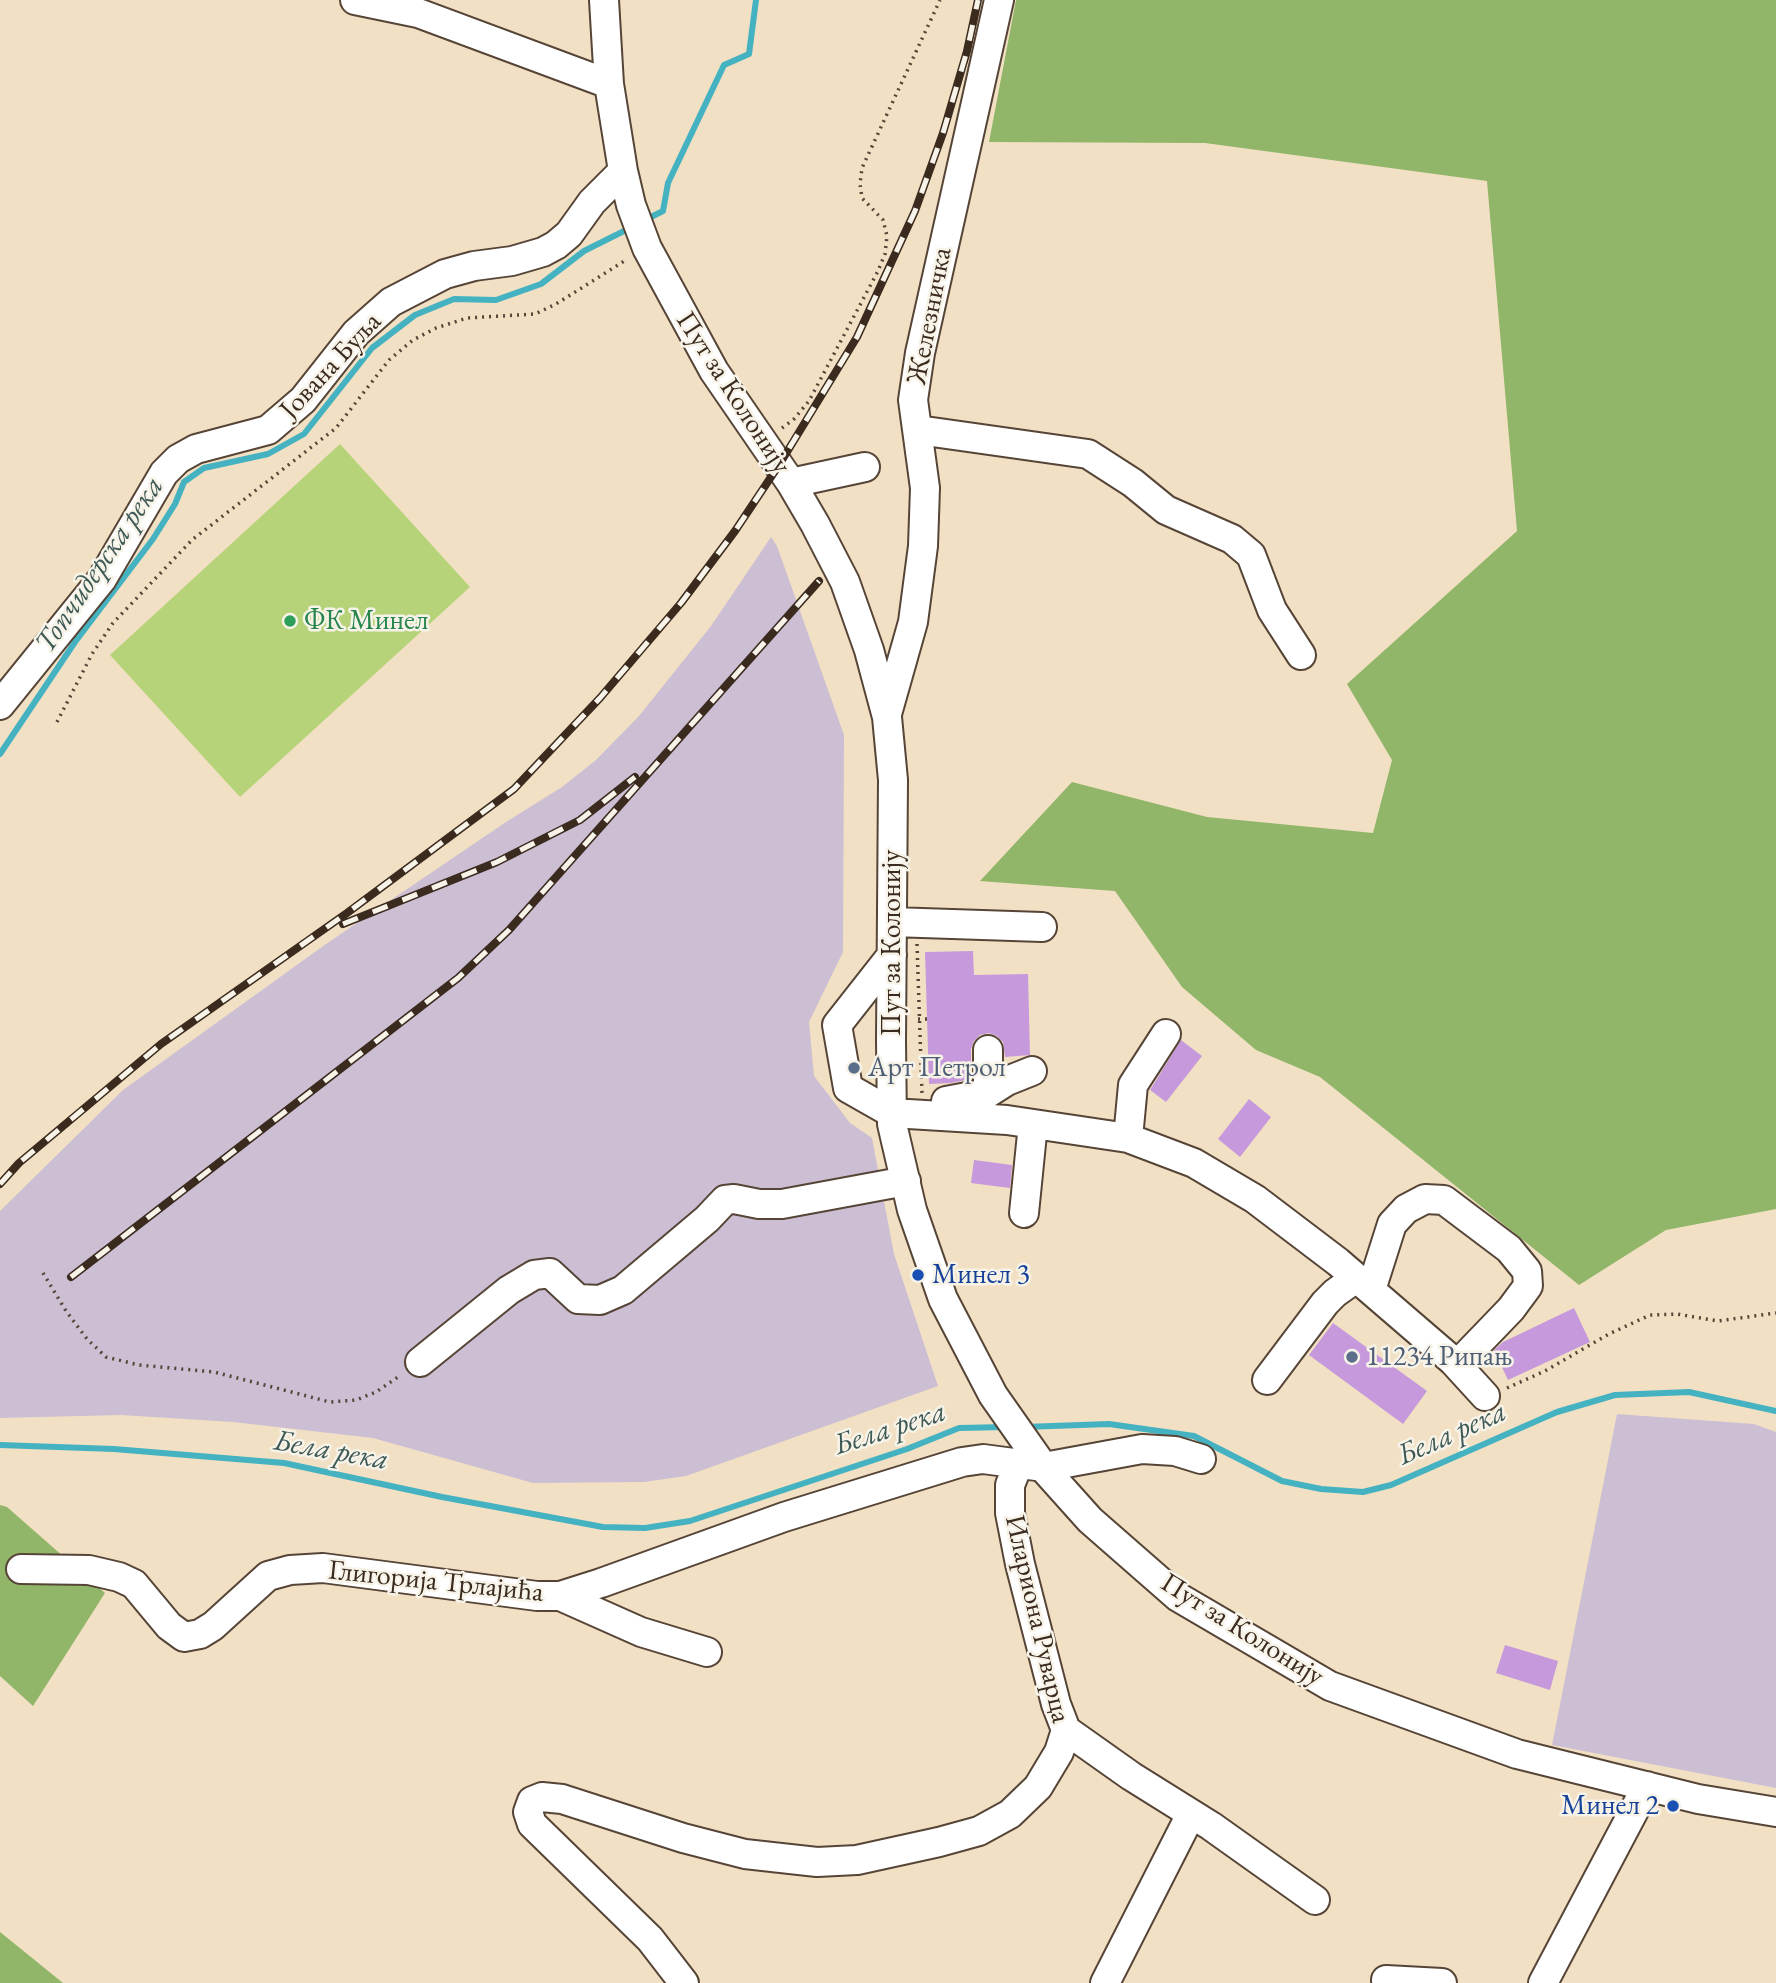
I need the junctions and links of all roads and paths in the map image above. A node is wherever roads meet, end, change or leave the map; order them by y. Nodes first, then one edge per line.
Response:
1 (355, 0) edge
2 (604, 0) edge
3 (940, 0) edge
4 (999, 0) edge
5 (609, 84) junction
6 (623, 171) junction
7 (644, 242) junction
8 (918, 430) junction
9 (764, 442) junction
10 (865, 467) dead end
11 (791, 483) junction
12 (1301, 655) dead end
13 (0, 705) edge
14 (887, 717) junction
15 (57, 722) dead end
16 (892, 922) junction
17 (1042, 927) dead end
18 (905, 951) junction
19 (1166, 1034) dead end
20 (988, 1050) dead end
21 (1009, 1082) junction
22 (934, 1100) joint
23 (892, 1113) junction
24 (1020, 1122) junction
25 (1128, 1138) junction
26 (905, 1181) junction
27 (1024, 1213) dead end
28 (43, 1273) dead end
29 (1363, 1284) junction
30 (1776, 1313) edge
31 (420, 1362) joint
32 (1457, 1365) junction
33 (1267, 1380) dead end
34 (1485, 1396) joint
35 (1029, 1458) junction
36 (1201, 1459) dead end
37 (21, 1569) dead end
38 (560, 1596) junction
39 (707, 1652) dead end
40 (1066, 1730) junction
41 (1647, 1786) junction
42 (1776, 1812) edge
43 (1191, 1814) junction
44 (1315, 1900) dead end
45 (1387, 1980) dead end
46 (684, 1983) edge
47 (1105, 1983) edge
48 (1442, 1983) edge
49 (1543, 1983) edge

1 - 5 street
2 - 5 street, Пут за Колонију
3 - 9 path
4 - 8 street, Железничка
5 - 6 street, Пут за Колонију
6 - 7 street, Пут за Колонију
6 - 13 street, Јована Буља
7 - 9 street, Пут за Колонију
7 - 15 path
8 - 12 street
8 - 14 street, Железничка
9 - 11 street, Пут за Колонију
10 - 11 street
11 - 14 street, Пут за Колонију
14 - 16 street, Пут за Колонију
16 - 17 street
16 - 18 street, Пут за Колонију
18 - 22 path
18 - 23 street, Пут за Колонију
18 - 23 street
19 - 25 street
20 - 21 street
21 - 22 street
21 - 24 street
23 - 24 street
23 - 26 street, Пут за Колонију
24 - 25 street
24 - 27 street
25 - 29 street
26 - 31 street
26 - 35 street, Пут за Колонију
28 - 31 path
29 - 32 street
29 - 32 street
29 - 33 street
30 - 34 path
32 - 34 street
35 - 36 street
35 - 38 street, Глигорија Трлајића
35 - 40 street, Илариона Руварца
35 - 41 street, Пут за Колонију
37 - 38 street, Глигорија Трлајића
38 - 39 street
40 - 43 street
40 - 46 street, Илариона Руварца
41 - 42 street, Пут за Колонију
41 - 49 street
43 - 44 street
43 - 47 street
45 - 48 street

